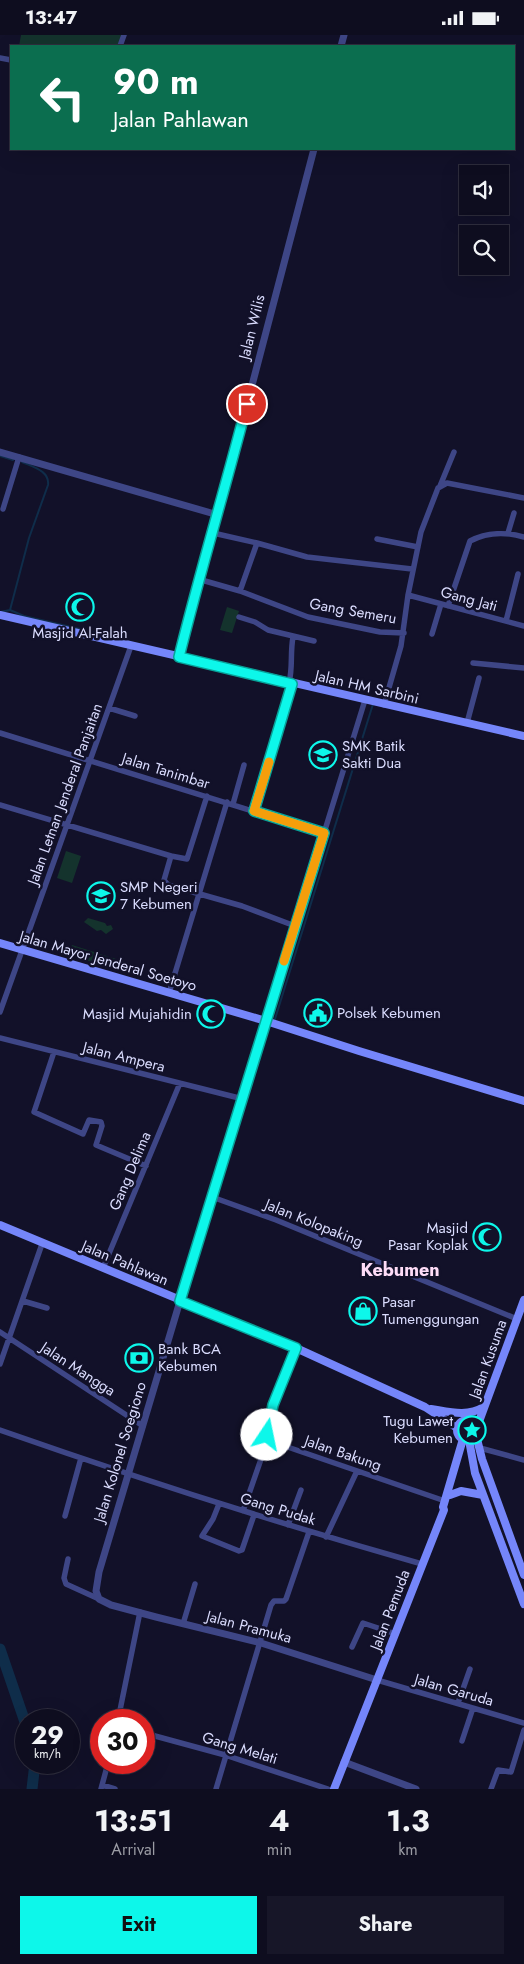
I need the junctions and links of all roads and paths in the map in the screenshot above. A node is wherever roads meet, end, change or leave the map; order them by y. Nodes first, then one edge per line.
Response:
1 (314, 150) edge
2 (0, 452) edge
3 (454, 452) dead end
4 (19, 457) junction
5 (440, 486) junction
6 (524, 498) edge
7 (3, 509) dead end
8 (514, 513) dead end
9 (218, 515) junction
10 (212, 533) junction
11 (508, 533) junction
12 (524, 537) edge
13 (378, 539) dead end
14 (257, 543) junction
15 (418, 547) junction
16 (412, 569) junction
17 (518, 574) dead end
18 (198, 579) junction
19 (240, 591) junction
20 (408, 595) junction
21 (441, 604) junction
22 (448, 606) junction
23 (0, 616) edge
24 (239, 617) dead end
25 (506, 621) junction
26 (524, 626) edge
27 (404, 633) junction
28 (432, 634) dead end
29 (293, 637) junction
30 (314, 641) dead end
31 (131, 646) junction
32 (179, 655) junction
33 (473, 663) dead end
34 (524, 668) edge
35 (479, 678) dead end
36 (290, 682) junction
37 (368, 701) junction
38 (382, 704) junction
39 (108, 708) junction
40 (135, 716) dead end
41 (467, 723) junction
42 (0, 733) edge
43 (524, 736) edge
44 (90, 761) junction
45 (244, 765) dead end
46 (207, 796) junction
47 (230, 803) junction
48 (0, 805) edge
49 (254, 811) junction
50 (67, 824) junction
51 (324, 833) junction
52 (171, 856) junction
53 (199, 894) junction
54 (295, 926) junction
55 (0, 943) edge
56 (22, 950) junction
57 (169, 993) junction
58 (0, 1012) edge
59 (266, 1021) junction
60 (0, 1038) edge
61 (54, 1052) junction
62 (180, 1083) junction
63 (243, 1099) junction
64 (524, 1101) edge
65 (146, 1166) junction
66 (212, 1197) junction
67 (0, 1225) edge
68 (42, 1244) junction
69 (103, 1268) junction
70 (524, 1300) edge
71 (24, 1301) junction
72 (180, 1301) junction
73 (47, 1308) dead end
74 (517, 1319) junction
75 (0, 1332) edge
76 (9, 1338) junction
77 (296, 1348) junction
78 (0, 1364) edge
79 (425, 1407) junction
80 (484, 1407) junction
81 (143, 1426) junction
82 (457, 1428) junction
83 (0, 1429) edge
84 (470, 1436) junction
85 (268, 1439) junction
86 (480, 1448) junction
87 (81, 1458) junction
88 (524, 1459) edge
89 (357, 1471) junction
90 (128, 1475) junction
91 (302, 1490) dead end
92 (483, 1495) junction
93 (446, 1502) junction
94 (220, 1504) junction
95 (243, 1511) junction
96 (254, 1515) junction
97 (66, 1516) dead end
98 (288, 1525) junction
99 (309, 1532) junction
100 (326, 1537) junction
101 (68, 1559) dead end
102 (422, 1565) junction
103 (524, 1575) edge
104 (196, 1584) dead end
105 (99, 1599) junction
106 (524, 1604) edge
107 (140, 1612) junction
108 (183, 1624) junction
109 (396, 1634) junction
110 (261, 1643) junction
111 (352, 1647) dead end
112 (470, 1669) dead end
113 (378, 1680) junction
114 (458, 1703) junction
115 (473, 1708) junction
116 (120, 1709) edge
117 (524, 1723) edge
118 (524, 1730) edge
119 (155, 1736) edge
120 (462, 1741) dead end
121 (225, 1755) junction
122 (344, 1762) junction
123 (105, 1774) edge
124 (102, 1787) edge
125 (115, 1789) edge
126 (216, 1789) edge
127 (328, 1789) edge
128 (334, 1789) edge
129 (416, 1789) edge
130 (491, 1789) edge

1 - 9 street, Jalan Wilis
2 - 4 street
3 - 5 street
4 - 7 street
4 - 9 street
5 - 6 street
5 - 15 street
8 - 11 street
9 - 10 street, Jalan Wilis
10 - 14 street
10 - 18 street, Jalan Wilis
11 - 12 street
11 - 22 street
13 - 15 street
14 - 16 street
14 - 19 street
15 - 16 street
16 - 20 street
17 - 25 street
18 - 19 street, Gang Semeru
18 - 32 street, Jalan Wilis
19 - 27 street, Gang Semeru
20 - 21 street, Gang Jati
20 - 27 street
21 - 22 street, Gang Jati
21 - 28 street
22 - 25 street, Gang Jati
23 - 31 main road, Jalan HM Sarbini
24 - 29 street
25 - 26 street, Gang Jati
27 - 38 street, Gang Semeru
29 - 30 street
29 - 36 street
31 - 32 main road, Jalan HM Sarbini
31 - 39 street, Jalan Letnan Jenderal Panjaitan
32 - 36 main road, Jalan HM Sarbini
33 - 34 street
35 - 41 street
36 - 37 main road, Jalan HM Sarbini
36 - 49 street
37 - 38 main road, Jalan HM Sarbini
37 - 51 street
38 - 41 main road, Jalan HM Sarbini
39 - 40 street
39 - 44 street, Jalan Letnan Jenderal Panjaitan
41 - 43 main road, Jalan HM Sarbini
42 - 44 street, Jalan Tanimbar
44 - 46 street, Jalan Tanimbar
44 - 50 street, Jalan Letnan Jenderal Panjaitan
45 - 47 street
46 - 47 street, Jalan Tanimbar
46 - 52 street
47 - 49 street, Jalan Tanimbar
47 - 53 street
48 - 50 street
49 - 51 street, Jalan Tanimbar
50 - 52 street
50 - 56 street, Jalan Letnan Jenderal Panjaitan
51 - 54 street
52 - 53 street
53 - 54 street
53 - 57 street
54 - 59 street
55 - 56 main road, Jalan Mayor Jenderal Soetoyo
56 - 57 main road, Jalan Mayor Jenderal Soetoyo
56 - 58 street, Jalan Letnan Jenderal Panjaitan
57 - 59 main road, Jalan Mayor Jenderal Soetoyo
59 - 63 street
59 - 64 main road, Jalan Mayor Jenderal Soetoyo
60 - 61 street, Jalan Ampera
61 - 62 street, Jalan Ampera
61 - 65 street
62 - 63 street, Jalan Ampera
62 - 65 street, Gang Delima
63 - 66 street
65 - 69 street, Gang Delima
66 - 72 street
66 - 74 street, Jalan Kolopaking
67 - 68 main road, Jalan Pahlawan
68 - 69 main road, Jalan Pahlawan
68 - 71 street
69 - 72 main road, Jalan Pahlawan
70 - 74 main road, Jalan Kusuma
71 - 73 street
71 - 76 street
72 - 77 main road, Jalan Pahlawan
72 - 81 street, Jalan Kolonel Soegiono
74 - 80 main road, Jalan Kusuma
75 - 76 street, Jalan Mangga
76 - 78 street
76 - 81 street, Jalan Mangga
77 - 79 main road, Jalan Pahlawan
77 - 85 street
79 - 80 main road
79 - 82 main road, Jalan Pahlawan
80 - 84 main road, Jalan Kusuma
81 - 90 street, Jalan Kolonel Soegiono
82 - 84 main road
82 - 84 main road
83 - 87 street, Gang Pudak
84 - 86 main road
84 - 92 main road
84 - 93 main road, Jalan Kusuma
85 - 89 street, Jalan Bakung
85 - 95 street
86 - 88 street
86 - 103 main road
87 - 90 street, Gang Pudak
87 - 97 street
89 - 93 street, Jalan Bakung
89 - 100 street
90 - 94 street, Gang Pudak
90 - 105 street, Jalan Kolonel Soegiono
91 - 98 street
92 - 93 main road
92 - 106 main road
93 - 102 main road, Jalan Pemuda
94 - 95 street, Gang Pudak
94 - 96 street
95 - 96 street, Gang Pudak
96 - 98 street, Gang Pudak
98 - 99 street, Gang Pudak
99 - 100 street, Gang Pudak
99 - 110 street
100 - 102 street, Gang Pudak
101 - 105 street
102 - 109 main road, Jalan Pemuda
104 - 108 street
105 - 107 street, Jalan Pramuka
107 - 108 street, Jalan Pramuka
107 - 116 street
108 - 110 street, Jalan Pramuka
109 - 111 street
109 - 113 main road, Jalan Pemuda
110 - 113 street, Jalan Pramuka
110 - 121 street
112 - 114 street
113 - 114 street, Jalan Garuda
113 - 122 main road, Jalan Pemuda
114 - 115 street, Jalan Garuda
115 - 117 street, Jalan Garuda
115 - 120 street
118 - 130 street
119 - 121 street, Gang Melati
121 - 126 street
121 - 127 street, Gang Melati
122 - 128 main road, Jalan Pemuda
122 - 129 street
123 - 124 street
124 - 125 street

